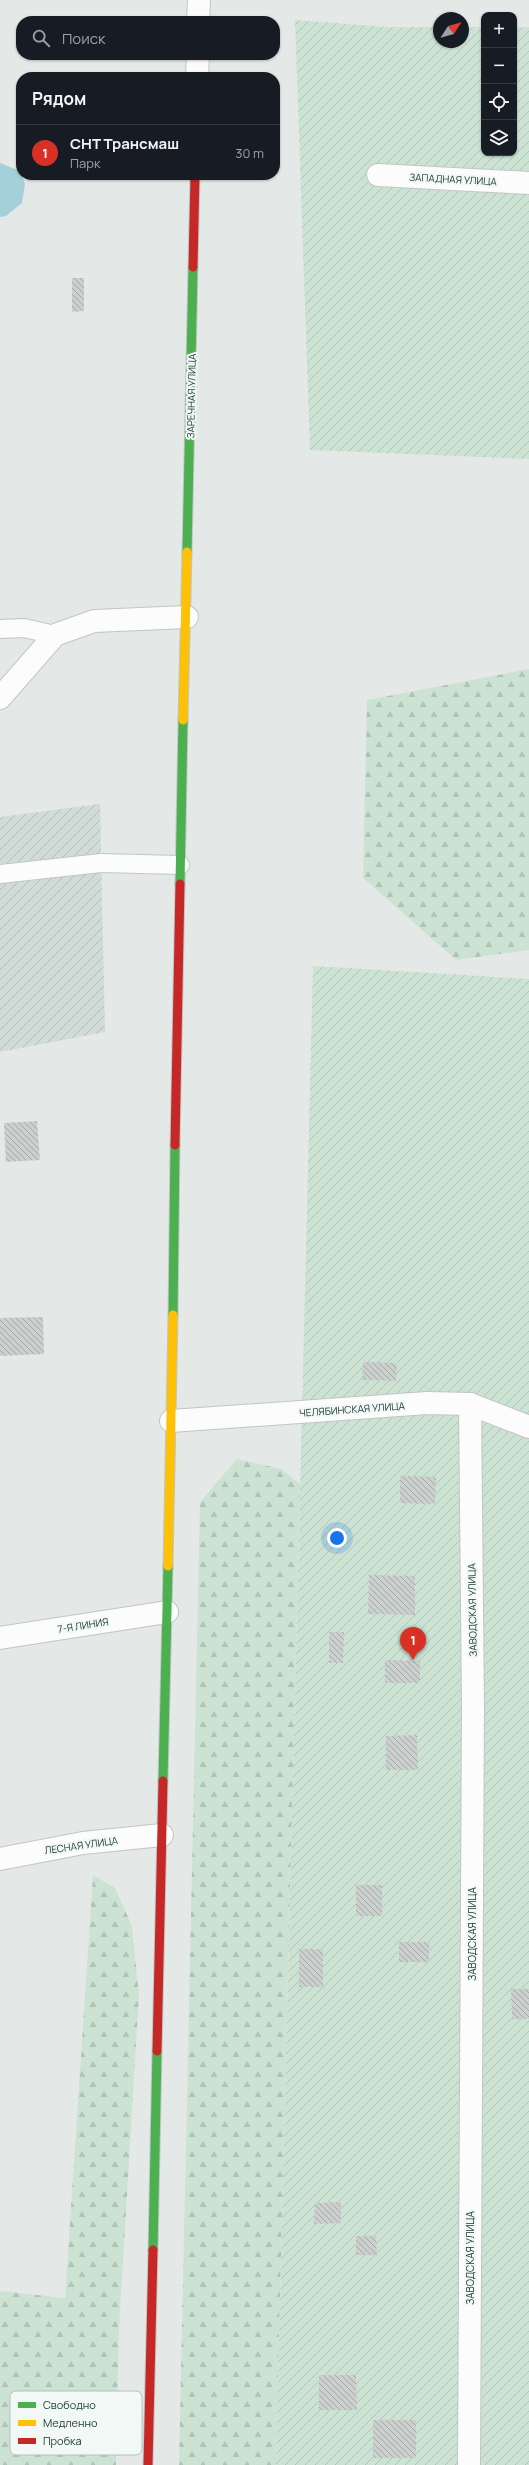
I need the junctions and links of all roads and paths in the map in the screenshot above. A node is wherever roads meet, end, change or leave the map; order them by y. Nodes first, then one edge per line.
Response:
1 (199, 0) edge
2 (198, 16) edge
3 (198, 60) edge
4 (197, 72) edge
5 (378, 174) dead end
6 (196, 180) edge
7 (529, 183) edge
8 (187, 617) junction
9 (0, 629) edge
10 (55, 635) junction
11 (0, 698) edge
12 (180, 865) junction
13 (0, 874) edge
14 (470, 1404) junction
15 (171, 1421) junction
16 (529, 1427) edge
17 (167, 1612) junction
18 (0, 1638) edge
19 (162, 1835) junction
20 (0, 1859) edge
21 (148, 2465) edge
22 (469, 2465) edge

1 - 2 street
3 - 4 street
5 - 7 street, ЗАПАДНАЯ УЛИЦА
6 - 8 street, ЗАРЕЧНАЯ УЛИЦА
8 - 10 street
8 - 12 street, ЗАРЕЧНАЯ УЛИЦА
9 - 10 lane
10 - 11 street
12 - 13 lane
12 - 15 street, ЗАРЕЧНАЯ УЛИЦА
14 - 15 street, ЧЕЛЯБИНСКАЯ УЛИЦА
14 - 16 street, ЧЕЛЯБИНСКАЯ УЛИЦА
14 - 22 street, ЗАВОДСКАЯ УЛИЦА
15 - 17 street, ЗАРЕЧНАЯ УЛИЦА
17 - 18 street, 7-Я ЛИНИЯ
17 - 19 street, ЗАРЕЧНАЯ УЛИЦА
19 - 20 street, ЛЕСНАЯ УЛИЦА
19 - 21 street, ЗАРЕЧНАЯ УЛИЦА

